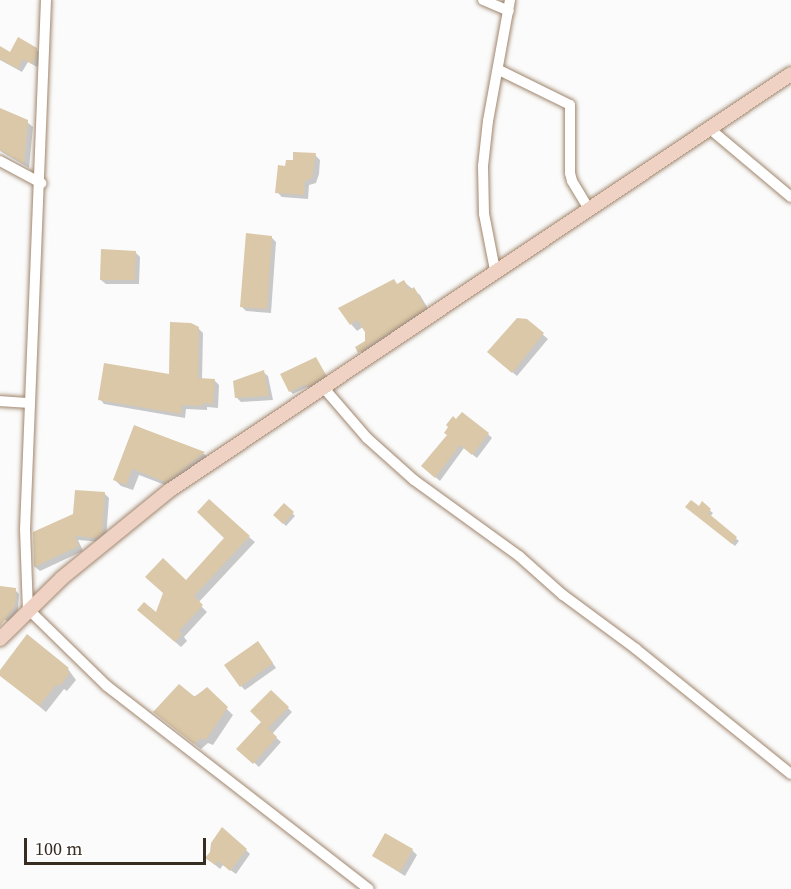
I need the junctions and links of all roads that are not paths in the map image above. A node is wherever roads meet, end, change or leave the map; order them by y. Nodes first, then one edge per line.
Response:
1 (46, 0) edge
2 (483, 0) edge
3 (509, 5) edge
4 (499, 70) junction
5 (791, 75) edge
6 (710, 129) junction
7 (0, 161) edge
8 (41, 183) junction
9 (791, 197) edge
10 (589, 209) junction
11 (495, 270) junction
12 (322, 387) junction
13 (0, 401) edge
14 (29, 403) junction
15 (28, 609) junction
16 (0, 639) edge
17 (791, 774) edge
18 (369, 889) edge

1 - 8 street
2 - 3 street
3 - 4 street
4 - 10 street
4 - 11 street
5 - 6 street
6 - 9 street
6 - 10 street
7 - 8 street
8 - 14 street
10 - 11 street
11 - 12 street
12 - 15 street
12 - 17 street
13 - 14 street
14 - 15 street
15 - 16 street
15 - 18 street

